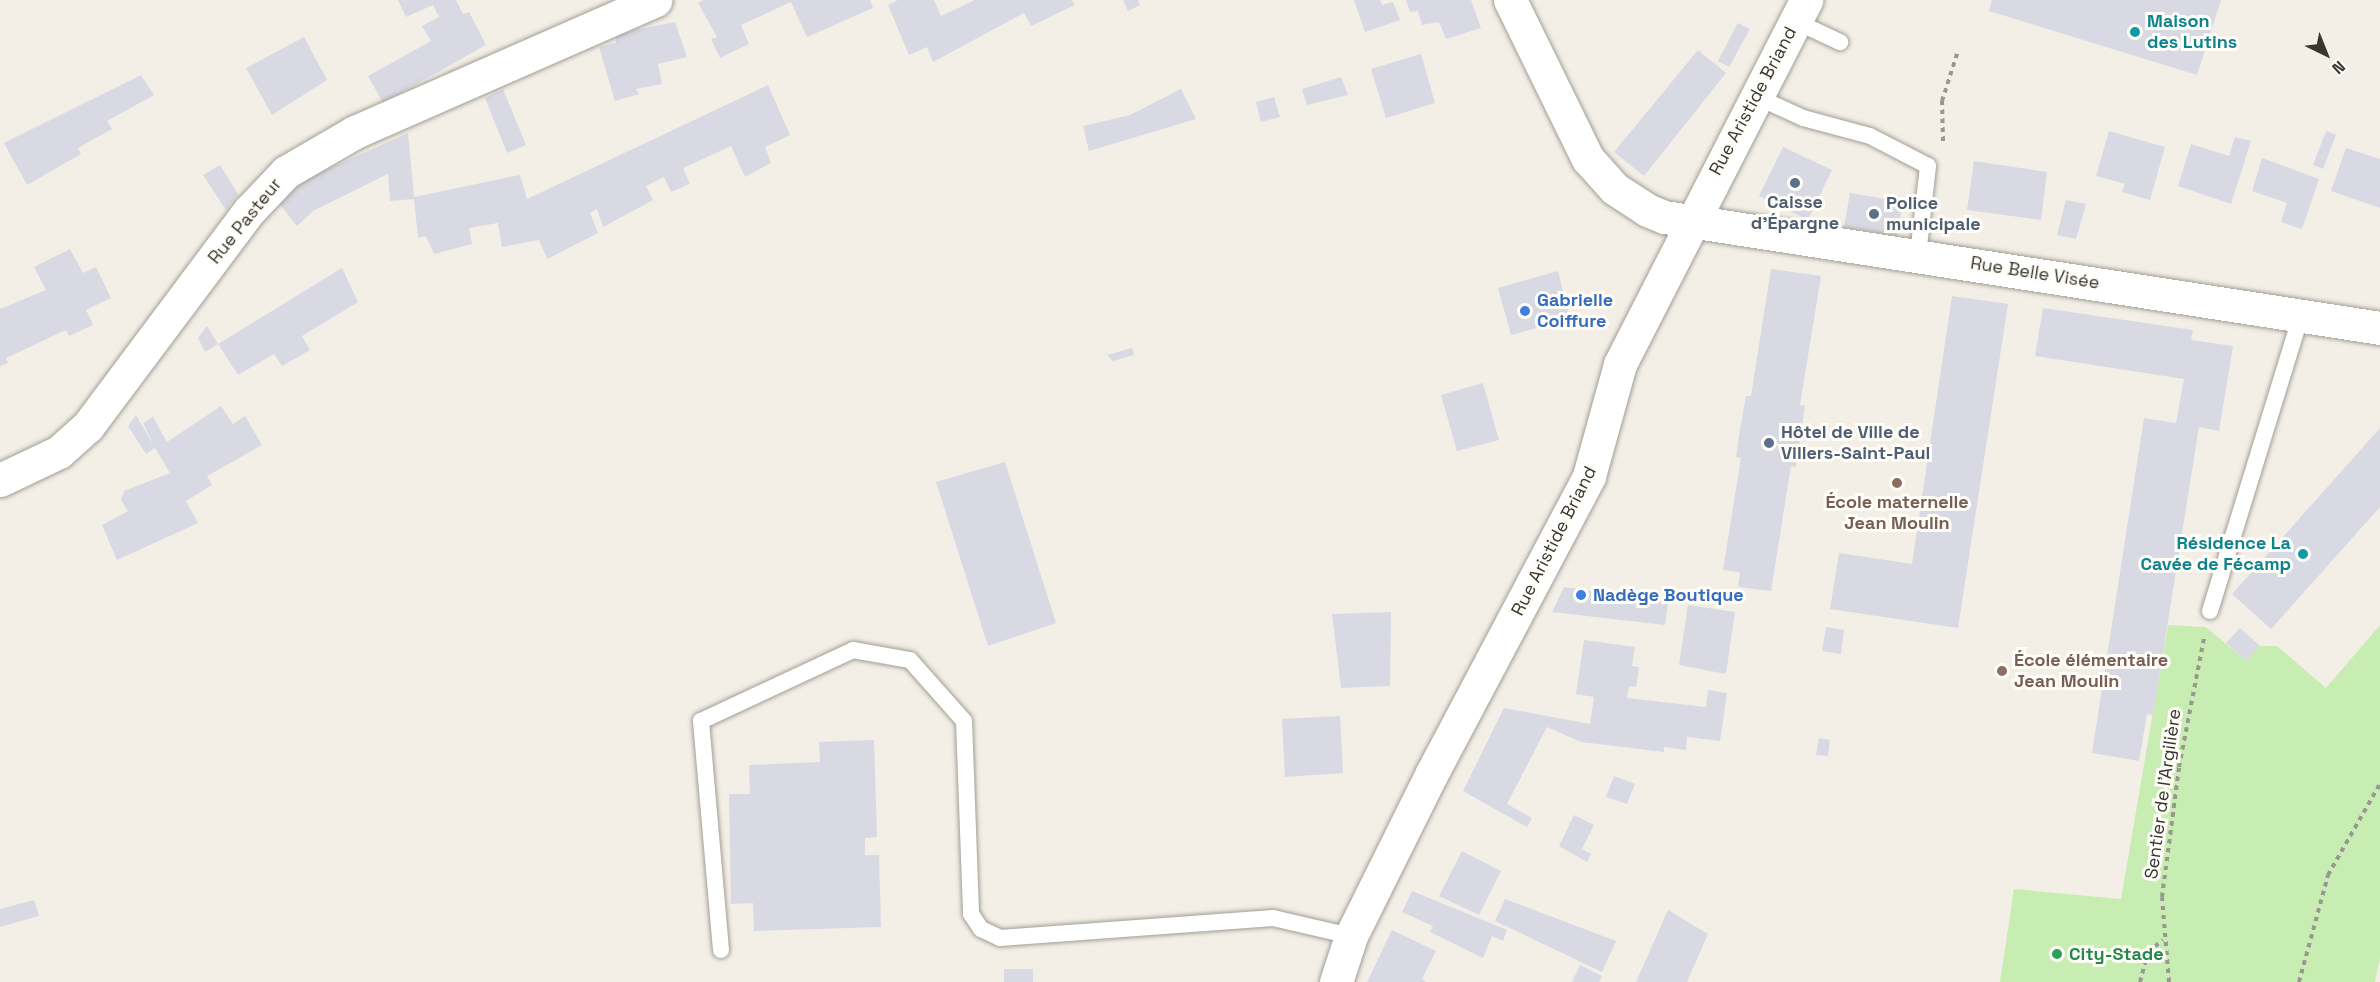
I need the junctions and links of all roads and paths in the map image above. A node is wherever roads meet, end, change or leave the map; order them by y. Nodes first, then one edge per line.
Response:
1 (655, 0) edge
2 (1510, 0) edge
3 (1801, 10) edge
4 (1840, 42) dead end
5 (1958, 51) dead end
6 (1755, 96) junction
7 (1928, 166) junction
8 (1691, 220) junction
9 (1918, 255) junction
10 (2301, 315) junction
11 (2380, 328) edge
12 (0, 480) edge
13 (2210, 611) joint
14 (2380, 784) edge
15 (1351, 936) junction
16 (2163, 939) junction
17 (721, 950) dead end
18 (1336, 982) edge
19 (2140, 982) edge
20 (2169, 982) edge
21 (2299, 982) edge

1 - 12 street, Rue Pasteur
2 - 8 street, Rue Belle Visée
3 - 4 lane
3 - 6 street, Rue Aristide Briand
5 - 7 path
6 - 7 lane
6 - 8 street, Rue Aristide Briand
7 - 9 lane
8 - 9 street, Rue Belle Visée
8 - 15 street, Rue Aristide Briand
9 - 10 street, Rue Belle Visée
10 - 11 street, Rue Belle Visée
10 - 13 lane
13 - 16 path, Sentier de l'Argilière
14 - 21 path
15 - 17 lane
15 - 18 street, Rue Aristide Briand
16 - 19 path
16 - 20 path, Sentier de l'Argilière

